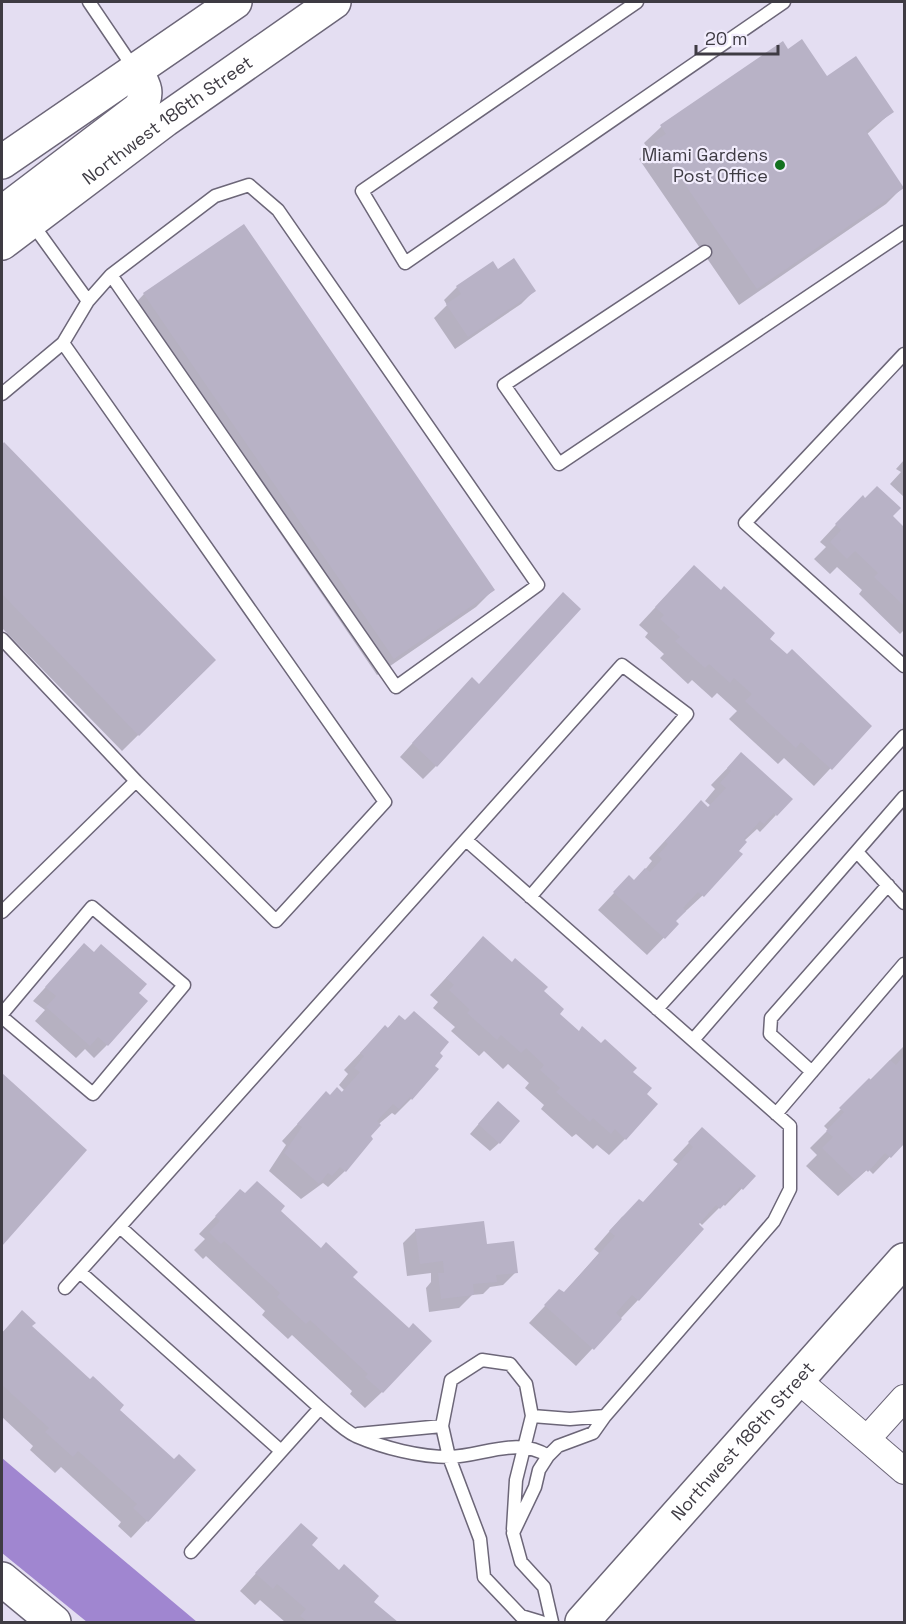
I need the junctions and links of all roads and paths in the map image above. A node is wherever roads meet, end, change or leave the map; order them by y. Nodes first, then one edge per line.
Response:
1 (89, 2) edge
2 (235, 2) edge
3 (334, 2) edge
4 (637, 2) edge
5 (784, 2) edge
6 (135, 70) junction
7 (2, 162) edge
8 (15, 216) edge
9 (904, 232) edge
10 (2, 243) edge
11 (705, 252) dead end
12 (111, 275) junction
13 (88, 301) junction
14 (63, 343) junction
15 (904, 354) edge
16 (2, 394) edge
17 (2, 639) edge
18 (904, 666) edge
19 (904, 736) edge
20 (136, 781) junction
21 (904, 797) edge
22 (466, 840) junction
23 (856, 852) junction
24 (888, 885) junction
25 (530, 897) junction
26 (904, 903) edge
27 (2, 912) edge
28 (904, 964) edge
29 (657, 1009) junction
30 (2, 1016) edge
31 (693, 1040) junction
32 (812, 1072) junction
33 (776, 1114) junction
34 (120, 1227) junction
35 (904, 1260) edge
36 (80, 1272) junction
37 (65, 1288) dead end
38 (798, 1380) junction
39 (904, 1398) edge
40 (320, 1408) junction
41 (532, 1416) junction
42 (605, 1416) junction
43 (442, 1426) junction
44 (354, 1435) junction
45 (867, 1439) junction
46 (523, 1446) junction
47 (281, 1451) junction
48 (548, 1456) junction
49 (449, 1457) junction
50 (904, 1471) edge
51 (513, 1533) junction
52 (191, 1552) dead end
53 (2, 1579) edge
54 (54, 1623) edge
55 (541, 1623) edge
56 (552, 1623) edge
57 (582, 1623) edge

1 - 6 lane
2 - 6 main road
3 - 8 main road, Northwest 186th Street
4 - 5 lane
6 - 7 main road
6 - 8 main road
8 - 10 main road, Northwest 186th Street
8 - 13 lane
9 - 11 lane
12 - 12 lane
12 - 13 lane
13 - 14 lane
14 - 16 lane
14 - 20 lane
15 - 18 lane
17 - 20 lane
19 - 29 lane
20 - 27 lane
21 - 23 lane
22 - 25 lane
22 - 25 lane
22 - 34 lane
23 - 24 lane
23 - 31 lane
24 - 26 lane
24 - 32 lane
25 - 29 lane
28 - 32 lane
29 - 31 lane
30 - 30 lane
31 - 33 lane
32 - 33 lane
33 - 42 lane
34 - 36 lane
34 - 40 lane
35 - 38 main road, Northwest 186th Street
36 - 37 lane
36 - 47 lane
38 - 45 street
38 - 57 main road, Northwest 186th Street
39 - 45 street
40 - 44 lane
40 - 47 lane
41 - 42 lane
41 - 43 lane
41 - 46 lane
42 - 48 lane
43 - 44 lane
43 - 49 lane
44 - 49 lane
45 - 50 street
46 - 48 lane
46 - 49 lane
46 - 51 lane
47 - 52 lane
48 - 51 lane
49 - 55 lane
51 - 56 lane
53 - 54 main road

